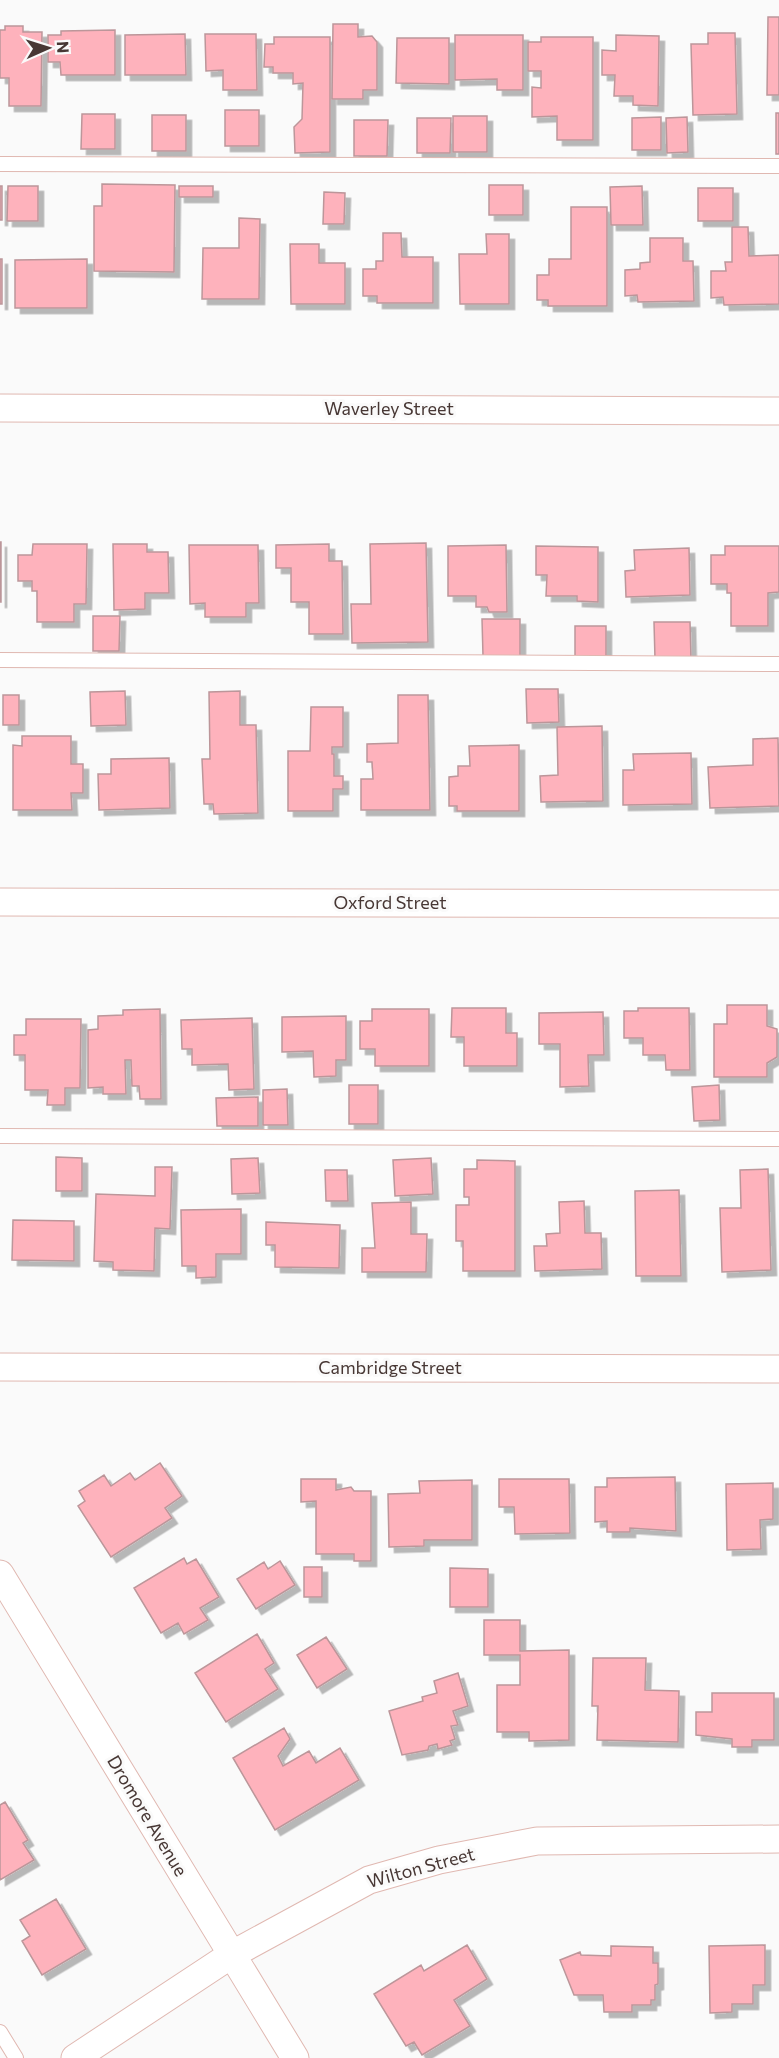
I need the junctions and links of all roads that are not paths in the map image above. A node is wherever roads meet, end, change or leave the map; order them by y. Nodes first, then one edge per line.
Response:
1 (0, 164) edge
2 (779, 166) edge
3 (0, 408) edge
4 (779, 411) edge
5 (0, 660) edge
6 (779, 664) edge
7 (0, 902) edge
8 (779, 904) edge
9 (0, 1136) edge
10 (779, 1138) edge
11 (0, 1367) edge
12 (779, 1369) edge
13 (0, 1574) edge
14 (779, 1839) edge
15 (231, 1955) junction
16 (0, 2032) edge
17 (16, 2058) edge
18 (75, 2058) edge
19 (295, 2058) edge

1 - 2 lane
3 - 4 street, Waverley Street
5 - 6 lane
7 - 8 street, Oxford Street
9 - 10 lane
11 - 12 street, Cambridge Street
13 - 15 street, Dromore Avenue
14 - 15 street, Wilton Street
15 - 18 street, Wilton Street
15 - 19 street, Dromore Avenue
16 - 17 lane

